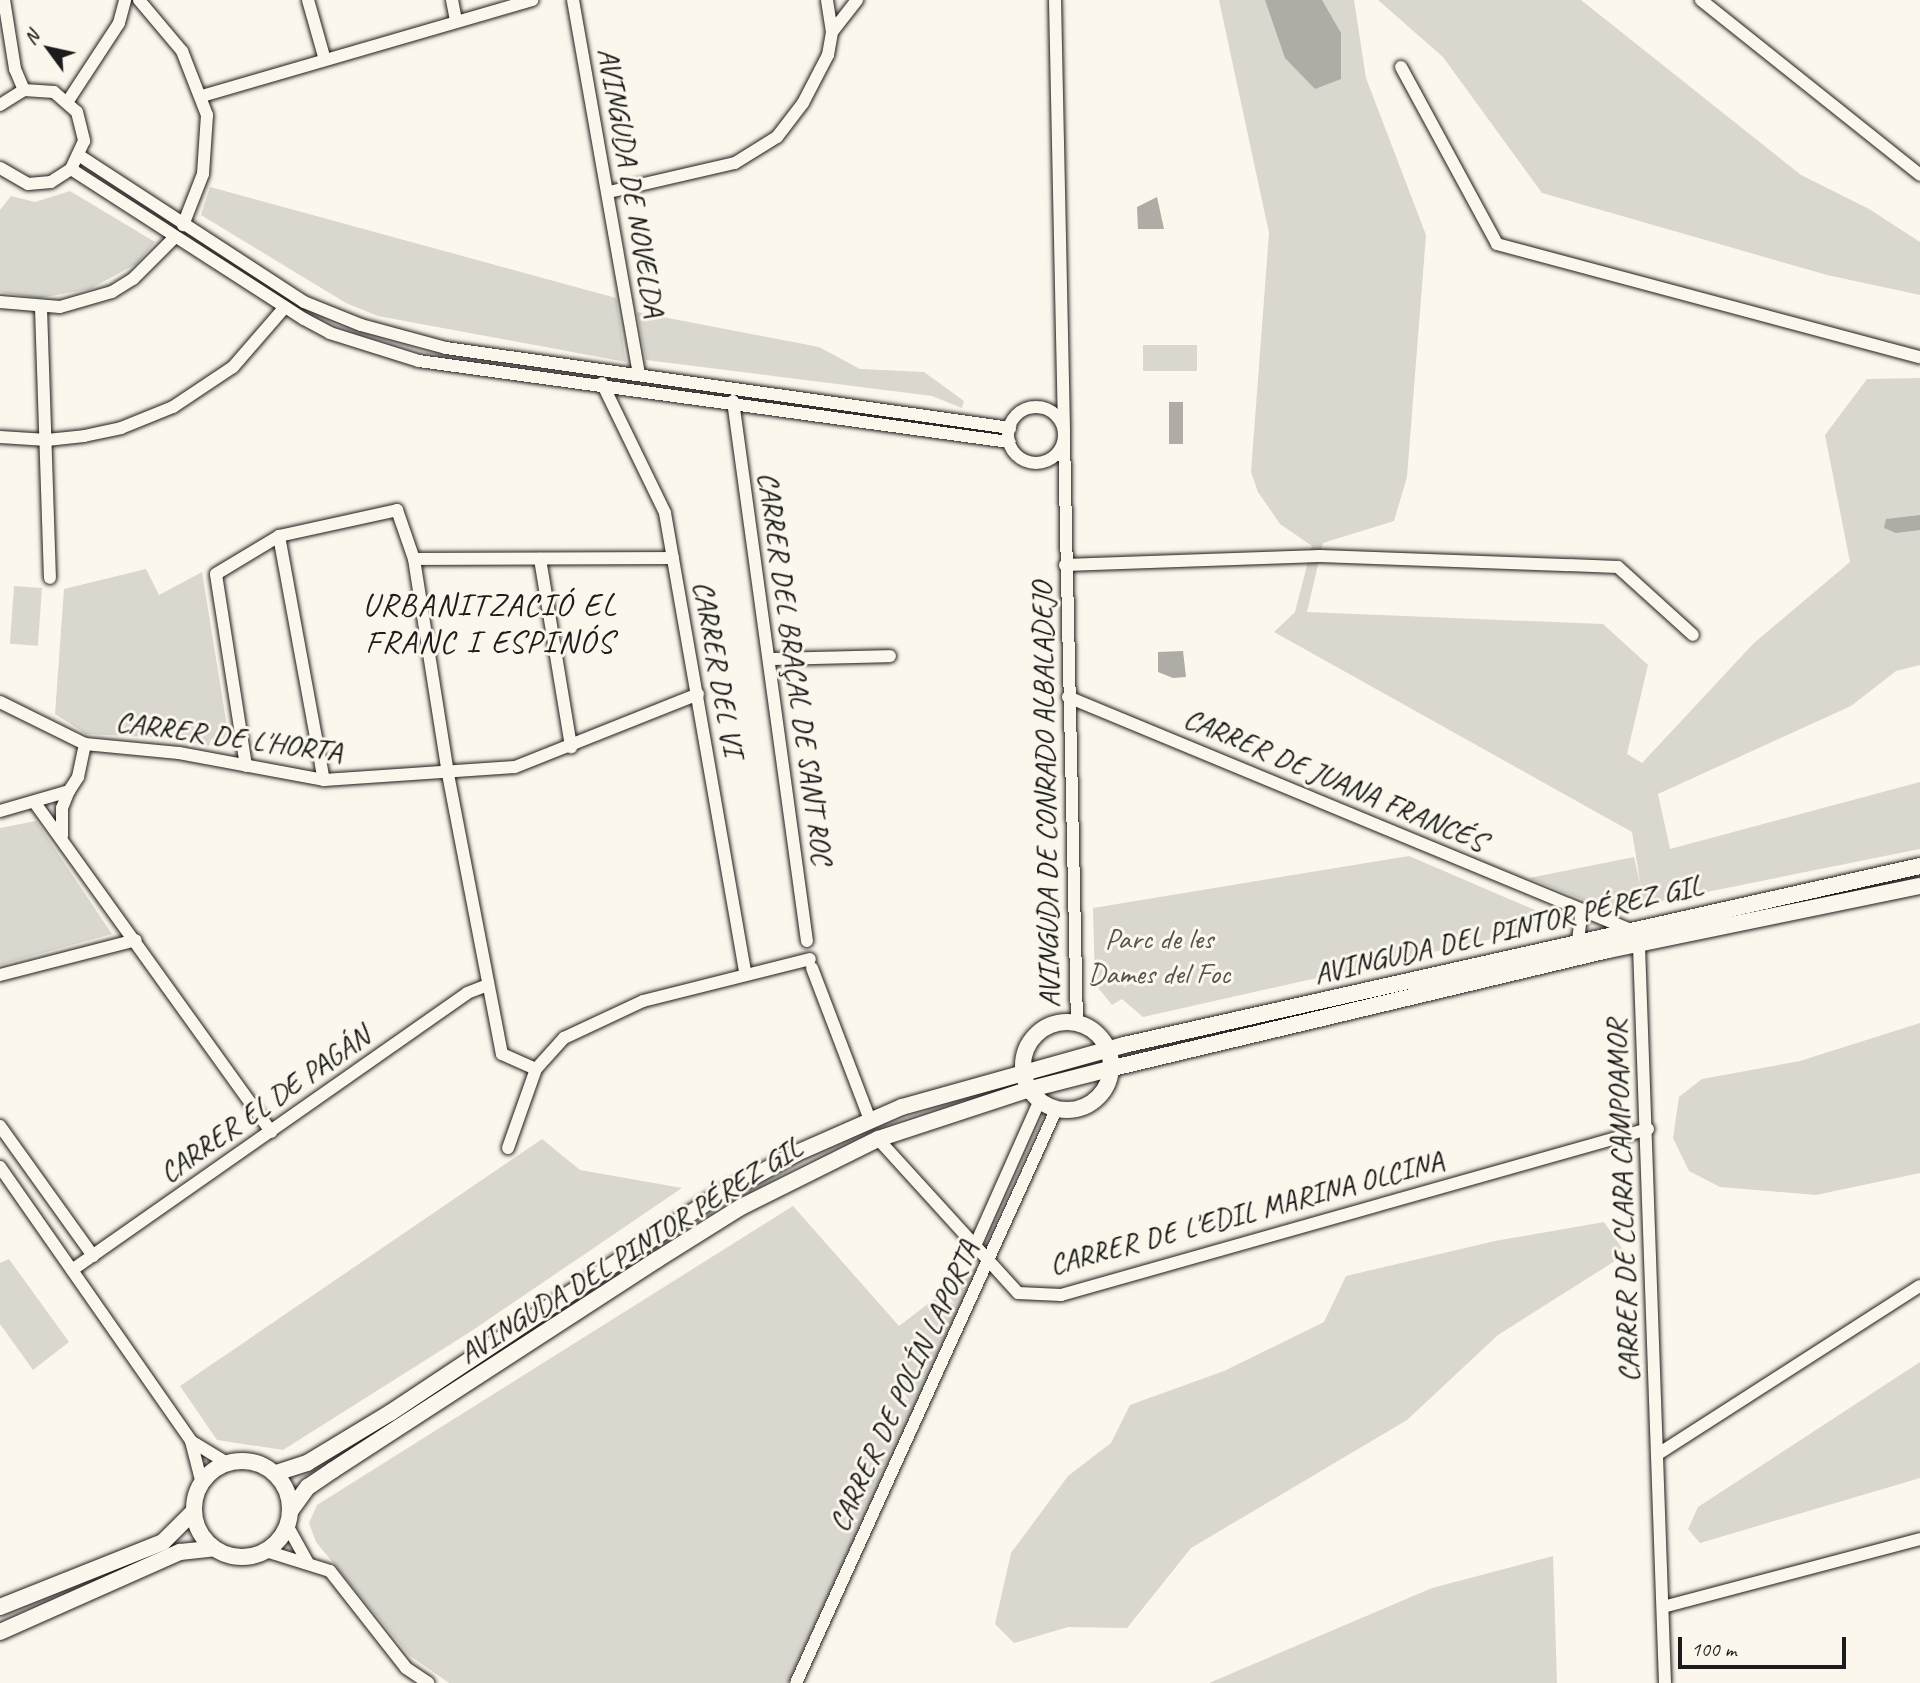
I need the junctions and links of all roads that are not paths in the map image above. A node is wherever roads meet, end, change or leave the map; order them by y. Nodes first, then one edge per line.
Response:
1 (4, 0) edge
2 (125, 0) edge
3 (139, 0) edge
4 (308, 0) edge
5 (452, 0) edge
6 (533, 0) edge
7 (573, 0) edge
8 (827, 0) edge
9 (857, 0) edge
10 (1055, 0) edge
11 (1701, 0) edge
12 (456, 21) junction
13 (832, 32) junction
14 (325, 60) junction
15 (1401, 67) dead end
16 (24, 90) junction
17 (201, 96) junction
18 (68, 101) junction
19 (0, 106) edge
20 (80, 156) junction
21 (71, 169) junction
22 (2, 175) edge
23 (1920, 175) edge
24 (609, 192) junction
25 (183, 225) junction
26 (175, 237) junction
27 (0, 302) edge
28 (285, 307) junction
29 (41, 308) junction
30 (1920, 357) edge
31 (639, 373) junction
32 (602, 383) junction
33 (1064, 395) junction
34 (733, 401) junction
35 (1041, 407) junction
36 (1009, 435) junction
37 (0, 436) edge
38 (1064, 436) junction
39 (47, 440) junction
40 (1046, 461) junction
41 (1064, 473) junction
42 (279, 536) junction
43 (673, 558) junction
44 (414, 559) junction
45 (540, 559) junction
46 (1065, 565) junction
47 (50, 578) dead end
48 (1693, 635) dead end
49 (890, 656) dead end
50 (769, 659) junction
51 (698, 694) junction
52 (1068, 697) junction
53 (0, 702) edge
54 (85, 744) junction
55 (571, 747) junction
56 (246, 766) junction
57 (448, 774) junction
58 (324, 780) junction
59 (69, 791) junction
60 (35, 803) junction
61 (0, 811) edge
62 (62, 836) junction
63 (1920, 866) edge
64 (1920, 886) edge
65 (1582, 910) junction
66 (1628, 929) junction
67 (136, 940) junction
68 (807, 941) dead end
69 (1578, 941) junction
70 (1639, 946) junction
71 (745, 973) junction
72 (0, 975) edge
73 (488, 985) junction
74 (1077, 1023) junction
75 (1109, 1050) junction
76 (1113, 1068) junction
77 (536, 1069) junction
78 (1023, 1071) junction
79 (1027, 1090) junction
80 (1039, 1102) junction
81 (1056, 1110) junction
82 (870, 1120) junction
83 (0, 1126) edge
84 (1648, 1129) junction
85 (271, 1132) junction
86 (878, 1139) junction
87 (508, 1148) dead end
88 (0, 1167) edge
89 (975, 1248) junction
90 (93, 1255) junction
91 (989, 1264) junction
92 (72, 1270) junction
93 (1920, 1286) edge
94 (191, 1441) junction
95 (1658, 1454) junction
96 (227, 1463) junction
97 (276, 1473) junction
98 (201, 1480) junction
99 (291, 1510) junction
100 (192, 1512) junction
101 (288, 1527) junction
102 (1920, 1539) edge
103 (210, 1549) junction
104 (266, 1552) junction
105 (308, 1563) junction
106 (1663, 1606) junction
107 (0, 1607) edge
108 (0, 1632) edge
109 (428, 1683) edge
110 (796, 1683) edge
111 (1665, 1683) edge

1 - 16 street
2 - 18 street
3 - 17 street
4 - 14 street
5 - 12 street
6 - 12 street
7 - 24 street, AVINGUDA DE NOVELDA
8 - 13 street
9 - 13 street
10 - 33 street, AVINGUDA DE CONRADO ALBALADEJO
11 - 23 street
12 - 14 street
13 - 24 street
14 - 17 street
15 - 30 street
16 - 18 street
16 - 19 street
17 - 25 street
18 - 20 street
20 - 21 street
20 - 25 street
21 - 22 street
21 - 26 street
24 - 31 street, AVINGUDA DE NOVELDA
25 - 31 street
26 - 28 street
26 - 29 street
27 - 29 street
28 - 32 street
28 - 39 street
29 - 39 street
31 - 36 street
32 - 34 street
32 - 43 street, CARRER DEL VI
33 - 35 street
33 - 38 street, AVINGUDA DE CONRADO ALBALADEJO
34 - 36 street
34 - 50 street, CARRER DEL BRAÇAL DE SANT ROC
35 - 36 street
35 - 38 street
36 - 40 street
37 - 39 street
38 - 40 street
38 - 41 street, AVINGUDA DE CONRADO ALBALADEJO
39 - 47 street
40 - 41 street
41 - 46 street, AVINGUDA DE CONRADO ALBALADEJO
42 - 44 street
42 - 56 street
42 - 58 street
43 - 45 street
43 - 51 street, CARRER DEL VI
44 - 45 street
44 - 57 street
45 - 55 street
46 - 48 street, AVINGUDA DE CONRADO ALBALADEJO
46 - 52 street, AVINGUDA DE CONRADO ALBALADEJO
49 - 50 street
50 - 68 street, CARRER DEL BRAÇAL DE SANT ROC
51 - 55 street, CARRER DE L'HORTA
51 - 71 street, CARRER DEL VI
52 - 65 street, CARRER DE JUANA FRANCÉS
52 - 74 street, AVINGUDA DE CONRADO ALBALADEJO
53 - 54 street, CARRER DE L'HORTA
54 - 56 street, CARRER DE L'HORTA
54 - 59 street
55 - 57 street, CARRER DE L'HORTA
56 - 58 street, CARRER DE L'HORTA
57 - 58 street, CARRER DE L'HORTA
57 - 73 street
59 - 60 street
59 - 62 street
60 - 61 street
60 - 62 street
62 - 67 street
63 - 66 main road, AVINGUDA DEL PINTOR PÉREZ GIL
64 - 70 main road, AVINGUDA DEL PINTOR PÉREZ GIL
65 - 66 street, CARRER DE JUANA FRANCÉS
65 - 69 street
66 - 69 main road, AVINGUDA DEL PINTOR PÉREZ GIL
66 - 70 street
67 - 72 street
67 - 85 street
69 - 75 main road, AVINGUDA DEL PINTOR PÉREZ GIL
70 - 76 main road, AVINGUDA DEL PINTOR PÉREZ GIL
70 - 84 street, CARRER DE CLARA CAMPOAMOR
71 - 77 street
71 - 82 street
73 - 77 street
73 - 85 street, CARRER EL DE PAGÁN
74 - 75 main road
74 - 78 main road
75 - 76 main road
75 - 78 main road, AVINGUDA DEL PINTOR PÉREZ GIL
76 - 79 main road, AVINGUDA DEL PINTOR PÉREZ GIL
76 - 81 main road
77 - 87 street
78 - 79 main road
78 - 82 main road, AVINGUDA DEL PINTOR PÉREZ GIL
79 - 80 main road
79 - 86 main road, AVINGUDA DEL PINTOR PÉREZ GIL
80 - 81 main road
80 - 89 street, CARRER DE POLÍN LAPORTA
81 - 91 street, CARRER DE POLÍN LAPORTA
82 - 97 main road, AVINGUDA DEL PINTOR PÉREZ GIL
83 - 90 street
84 - 91 street, CARRER DE L'EDIL MARINA OLCINA
84 - 95 street, CARRER DE CLARA CAMPOAMOR
85 - 90 street, CARRER EL DE PAGÁN
86 - 89 street, CARRER DE L'EDIL MARINA OLCINA
86 - 99 main road, AVINGUDA DEL PINTOR PÉREZ GIL
88 - 92 street
89 - 91 street, CARRER DE L'EDIL MARINA OLCINA
90 - 92 street, CARRER EL DE PAGÁN
91 - 110 street, CARRER DE POLÍN LAPORTA
92 - 94 street
93 - 95 street
94 - 96 street
94 - 98 street
95 - 106 street, CARRER DE CLARA CAMPOAMOR
96 - 97 main road
96 - 98 main road
97 - 99 main road
98 - 100 main road
99 - 101 main road
100 - 103 main road
100 - 107 main road
101 - 104 main road
101 - 105 street
102 - 106 street
103 - 104 main road
103 - 108 main road
104 - 105 street
105 - 109 street
106 - 111 street, CARRER DE CLARA CAMPOAMOR

